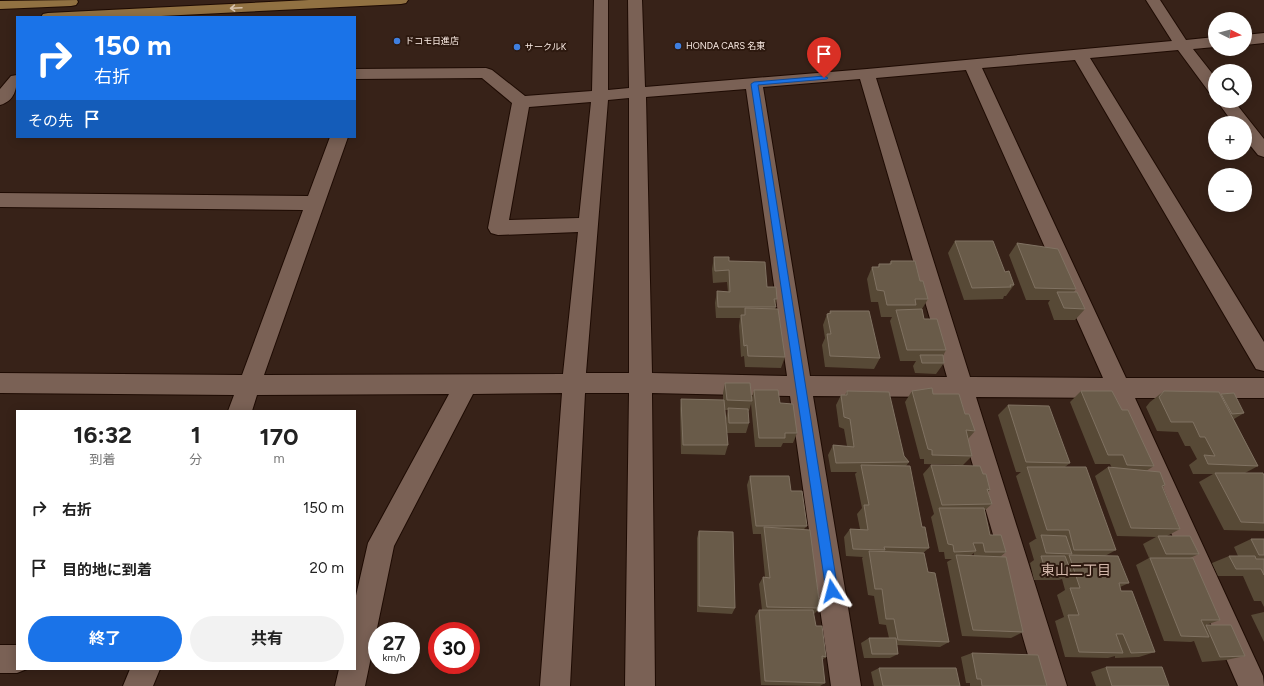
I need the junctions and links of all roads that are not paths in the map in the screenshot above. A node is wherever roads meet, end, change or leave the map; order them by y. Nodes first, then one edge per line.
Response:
1 (113, 0) edge
2 (401, 0) edge
3 (601, 0) edge
4 (635, 0) edge
5 (1153, 0) edge
6 (0, 5) edge
7 (69, 16) edge
8 (16, 18) edge
9 (0, 19) edge
10 (1264, 38) edge
11 (1252, 39) edge
12 (1208, 43) edge
13 (1182, 45) junction
14 (1080, 54) junction
15 (972, 65) junction
16 (867, 74) junction
17 (358, 78) edge
18 (1208, 79) edge
19 (16, 81) edge
20 (754, 84) junction
21 (638, 93) junction
22 (600, 96) junction
23 (0, 100) edge
24 (521, 102) junction
25 (1230, 108) edge
26 (1237, 116) edge
27 (1252, 136) edge
28 (339, 138) edge
29 (1264, 151) edge
30 (0, 200) edge
31 (315, 203) junction
32 (588, 225) junction
33 (1264, 362) edge
34 (574, 382) junction
35 (0, 383) edge
36 (467, 383) junction
37 (640, 383) junction
38 (250, 385) junction
39 (801, 386) junction
40 (962, 386) junction
41 (1119, 388) junction
42 (1264, 388) edge
43 (240, 410) edge
44 (0, 659) edge
45 (16, 659) edge
46 (356, 660) edge
47 (145, 670) edge
48 (354, 670) edge
49 (138, 686) edge
50 (350, 686) edge
51 (555, 686) edge
52 (640, 686) edge
53 (846, 686) edge
54 (1052, 686) edge
55 (1254, 686) edge

1 - 6 main road
2 -> 7 main road
3 - 22 street
4 - 21 street
5 - 13 street
8 - 9 main road
10 - 11 street
12 - 13 street
13 - 14 street
13 - 18 street
14 - 15 street
14 - 33 street
15 - 16 street
15 - 41 street
16 - 20 street
16 - 40 street
17 - 24 street
19 - 23 street
20 - 21 street
20 - 39 street
21 - 22 street
21 - 37 street
22 - 24 street
22 - 32 street
24 - 32 street
25 - 26 street
27 - 29 street
28 - 31 street
30 - 31 street
31 - 38 street
32 - 34 street
34 - 36 street
34 - 37 street
34 - 51 street
35 - 38 street
36 - 38 street
36 - 46 street
37 - 39 street
37 - 52 street
38 - 43 street
39 - 40 street
39 - 53 street
40 - 41 street
40 - 54 street
41 - 42 street
41 - 55 street
44 - 45 street
47 - 49 street
48 - 50 street

